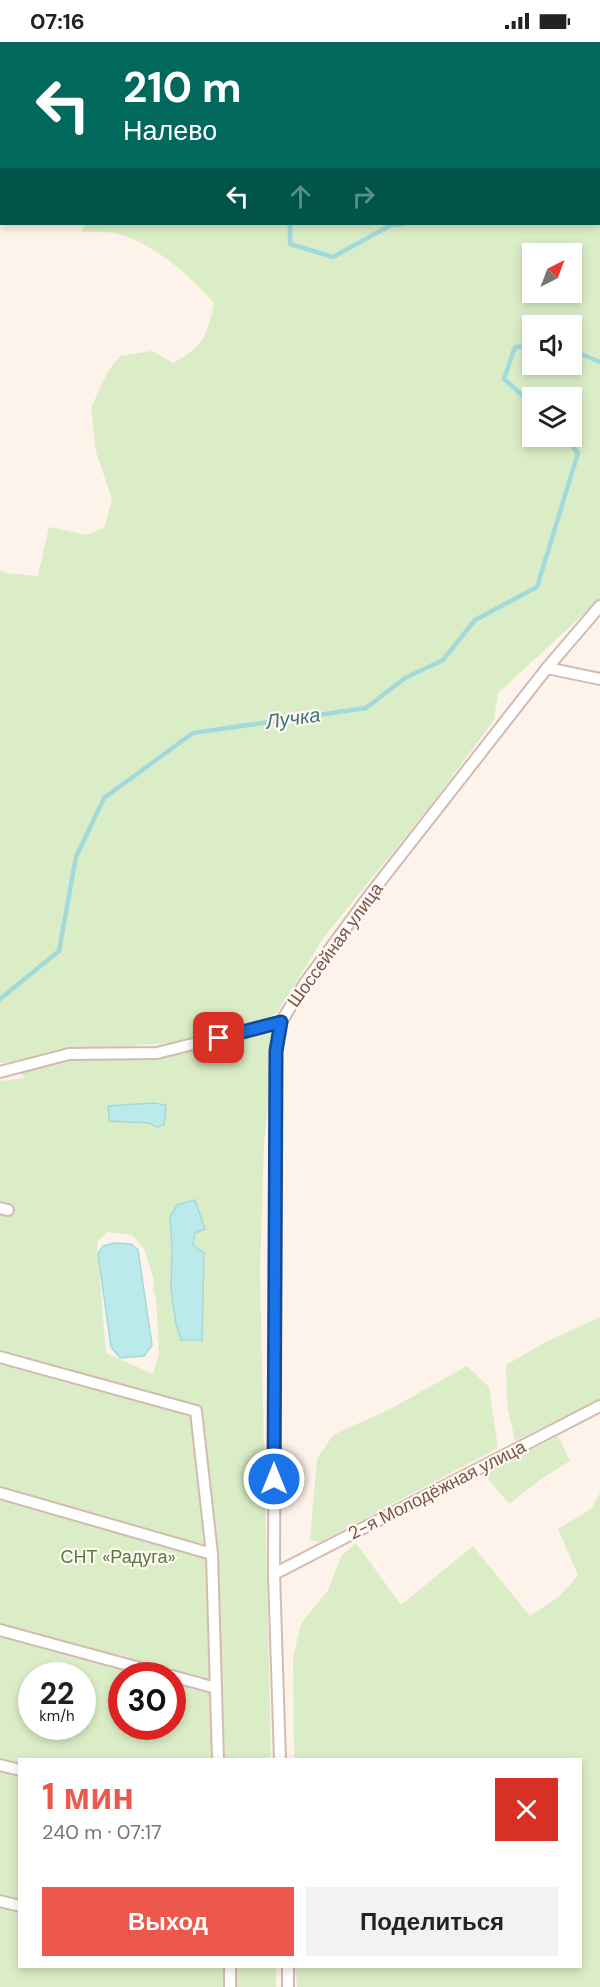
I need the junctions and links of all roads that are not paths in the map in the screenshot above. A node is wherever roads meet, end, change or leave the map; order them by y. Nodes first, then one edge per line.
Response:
1 (600, 606) edge
2 (547, 668) junction
3 (600, 679) edge
4 (281, 1022) junction
5 (0, 1072) edge
6 (0, 1357) edge
7 (600, 1406) edge
8 (0, 1493) edge
9 (212, 1554) junction
10 (274, 1574) junction
11 (0, 1630) edge
12 (119, 1662) edge
13 (186, 1680) edge
14 (216, 1688) junction
15 (218, 1758) edge
16 (280, 1758) edge
17 (0, 1765) edge
18 (18, 1770) edge
19 (0, 1901) edge
20 (18, 1906) edge
21 (230, 1968) edge
22 (288, 1968) edge
23 (230, 1987) edge
24 (288, 1987) edge

1 - 2 street, Шоссейная улица
2 - 3 street
2 - 4 street, Шоссейная улица
4 - 5 street
4 - 10 street, Шоссейная улица
6 - 9 street
7 - 10 street, 2-я Молодёжная улица
8 - 9 street
9 - 14 street
10 - 16 street, Шоссейная улица
11 - 12 street
13 - 14 street
14 - 15 street
17 - 18 street
19 - 20 street
21 - 23 street
22 - 24 street

